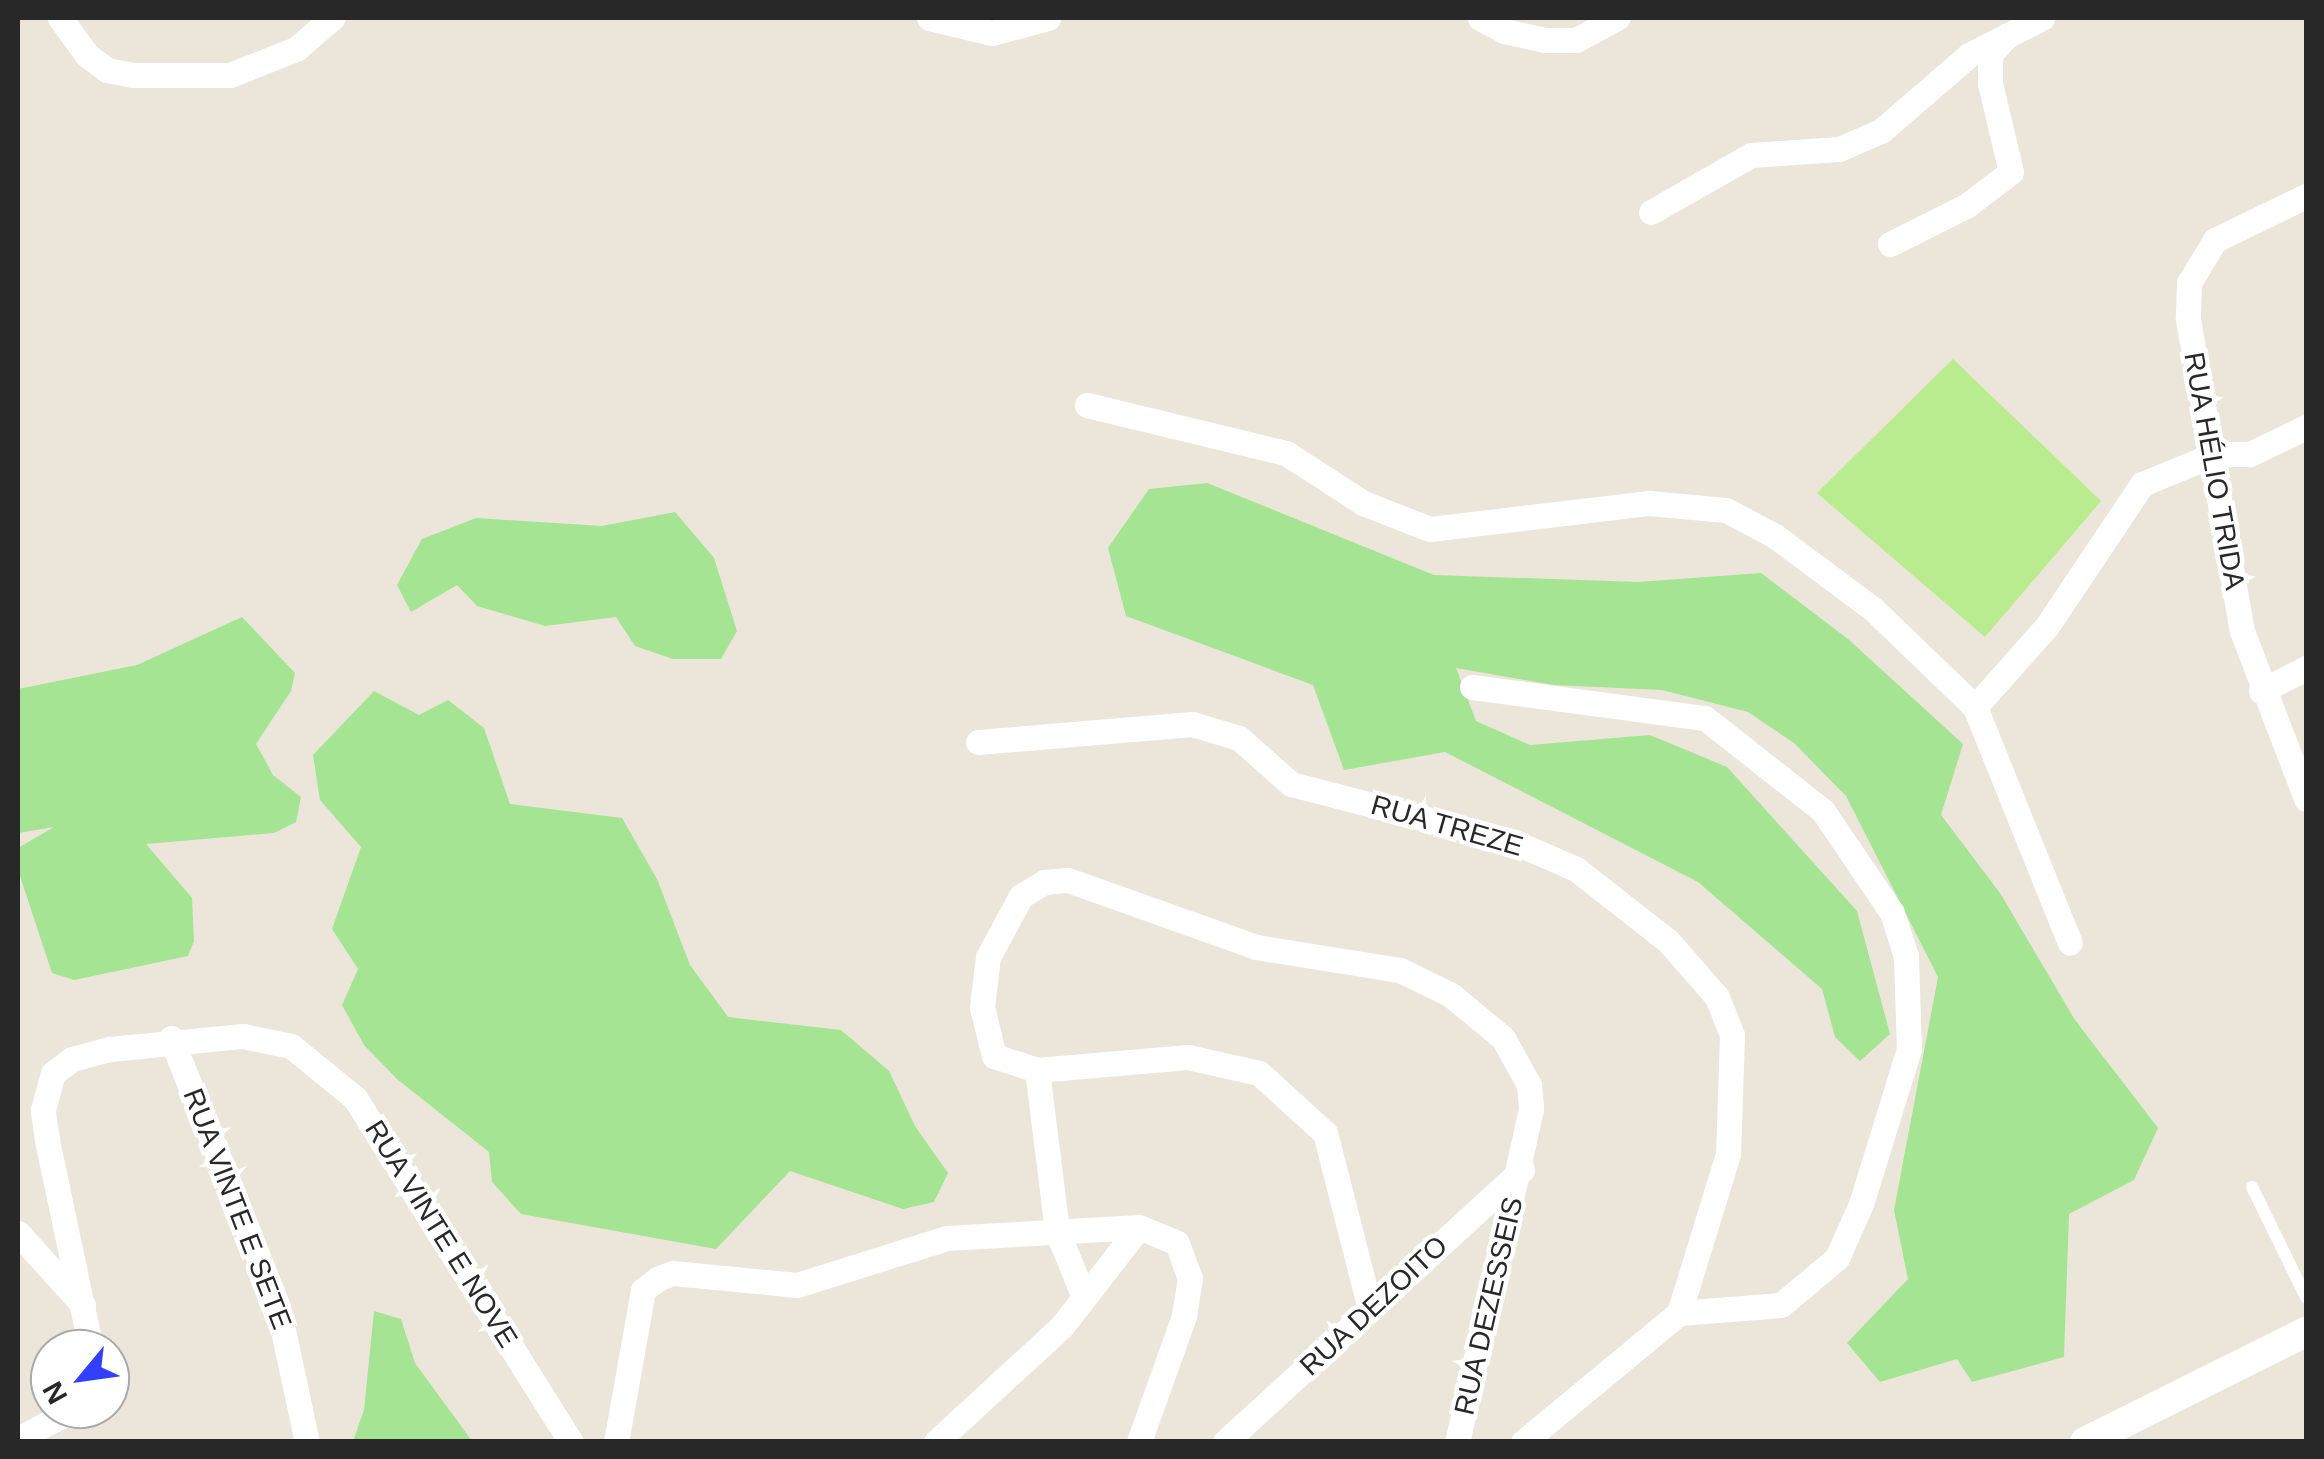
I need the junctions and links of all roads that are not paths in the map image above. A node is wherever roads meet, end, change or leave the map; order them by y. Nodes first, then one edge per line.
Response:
1 (60, 18) edge
2 (332, 18) edge
3 (929, 18) edge
4 (1048, 18) edge
5 (1480, 18) edge
6 (1617, 18) edge
7 (2042, 18) edge
8 (2008, 34) junction
9 (2306, 196) edge
10 (1651, 212) dead end
11 (1890, 244) dead end
12 (1088, 405) dead end
13 (2306, 427) edge
14 (2215, 454) junction
15 (2306, 668) edge
16 (1472, 686) dead end
17 (2261, 691) junction
18 (1975, 707) junction
19 (978, 742) dead end
20 (2306, 799) edge
21 (2070, 943) dead end
22 (171, 1038) junction
23 (1037, 1070) junction
24 (1522, 1170) junction
25 (2252, 1186) dead end
26 (1139, 1227) junction
27 (1057, 1232) junction
28 (18, 1233) edge
29 (2306, 1297) edge
30 (1084, 1298) junction
31 (86, 1308) junction
32 (1370, 1310) junction
33 (1679, 1313) junction
34 (88, 1329) edge
35 (2306, 1332) edge
36 (307, 1442) edge
37 (571, 1442) edge
38 (616, 1442) edge
39 (936, 1442) edge
40 (1139, 1442) edge
41 (1225, 1442) edge
42 (1457, 1442) edge
43 (1522, 1442) edge
44 (2085, 1442) edge

1 - 2 street
3 - 4 street
5 - 6 street
7 - 8 street
8 - 10 street
8 - 11 street
9 - 14 street, RUA HÉLIO TRIDA
12 - 18 street
13 - 14 street
14 - 17 street, RUA HÉLIO TRIDA
14 - 18 street
15 - 17 street
16 - 33 street
17 - 20 street, RUA HÉLIO TRIDA
18 - 21 street
19 - 33 street, RUA TREZE
22 - 31 street, RUA VINTE E NOVE
22 - 36 street, RUA VINTE E SETE
22 - 37 street, RUA VINTE E NOVE
23 - 24 street, RUA DEZESSEIS
23 - 27 street
23 - 32 street
24 - 32 street, RUA DEZOITO
24 - 42 street, RUA DEZESSEIS
25 - 29 lane
26 - 27 street
26 - 30 street
26 - 40 street
27 - 30 street
27 - 38 street
28 - 31 street
30 - 39 street
31 - 34 street, RUA VINTE E NOVE
32 - 41 street, RUA DEZOITO
33 - 43 street
35 - 44 street

